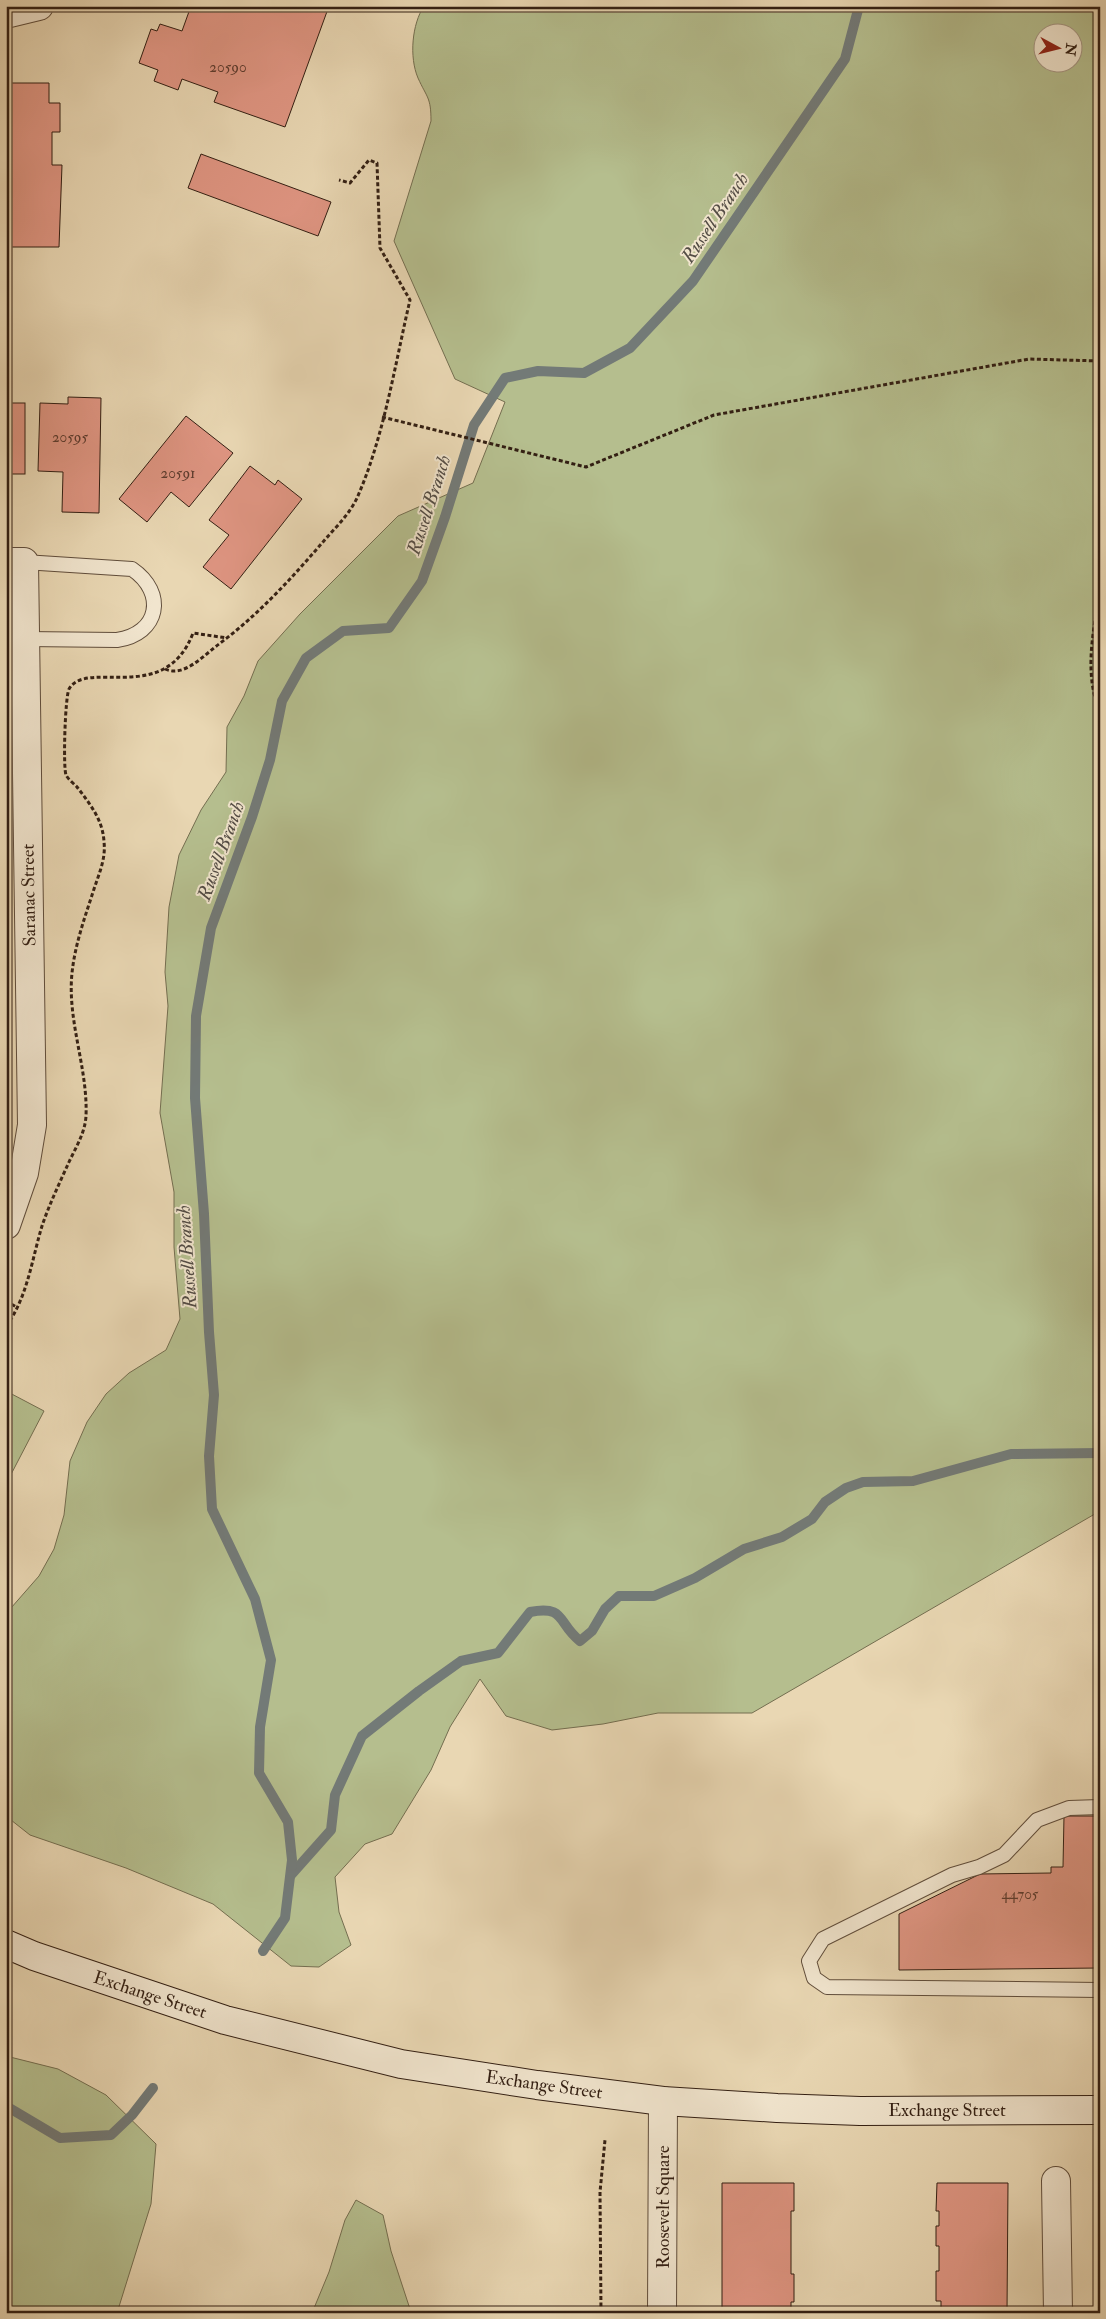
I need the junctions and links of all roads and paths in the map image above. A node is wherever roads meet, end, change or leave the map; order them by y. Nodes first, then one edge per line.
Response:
1 (39, 6) edge
2 (6, 14) edge
3 (339, 180) dead end
4 (1100, 361) edge
5 (382, 417) junction
6 (15, 562) edge
7 (1100, 589) edge
8 (227, 638) junction
9 (25, 639) junction
10 (165, 669) junction
11 (1100, 712) edge
12 (16, 1157) edge
13 (6, 1225) edge
14 (6, 1301) edge
15 (18, 1308) junction
16 (6, 1326) edge
17 (1100, 1807) edge
18 (6, 1944) edge
19 (1100, 1990) edge
20 (663, 2101) junction
21 (1100, 2110) edge
22 (605, 2140) dead end
23 (1056, 2181) dead end
24 (601, 2313) edge
25 (662, 2313) edge
26 (1058, 2313) edge

1 - 2 street
3 - 5 path
4 - 5 path
5 - 8 path
6 - 9 street, Saranac Street
6 - 9 lane
7 - 11 path
8 - 10 path
8 - 10 path
9 - 12 street, Saranac Street
10 - 15 path
12 - 13 street, Saranac Street
14 - 15 path
15 - 16 path
17 - 19 lane
18 - 20 street, Exchange Street
20 - 21 street, Exchange Street
20 - 25 street, Roosevelt Square
22 - 24 path
23 - 26 street

